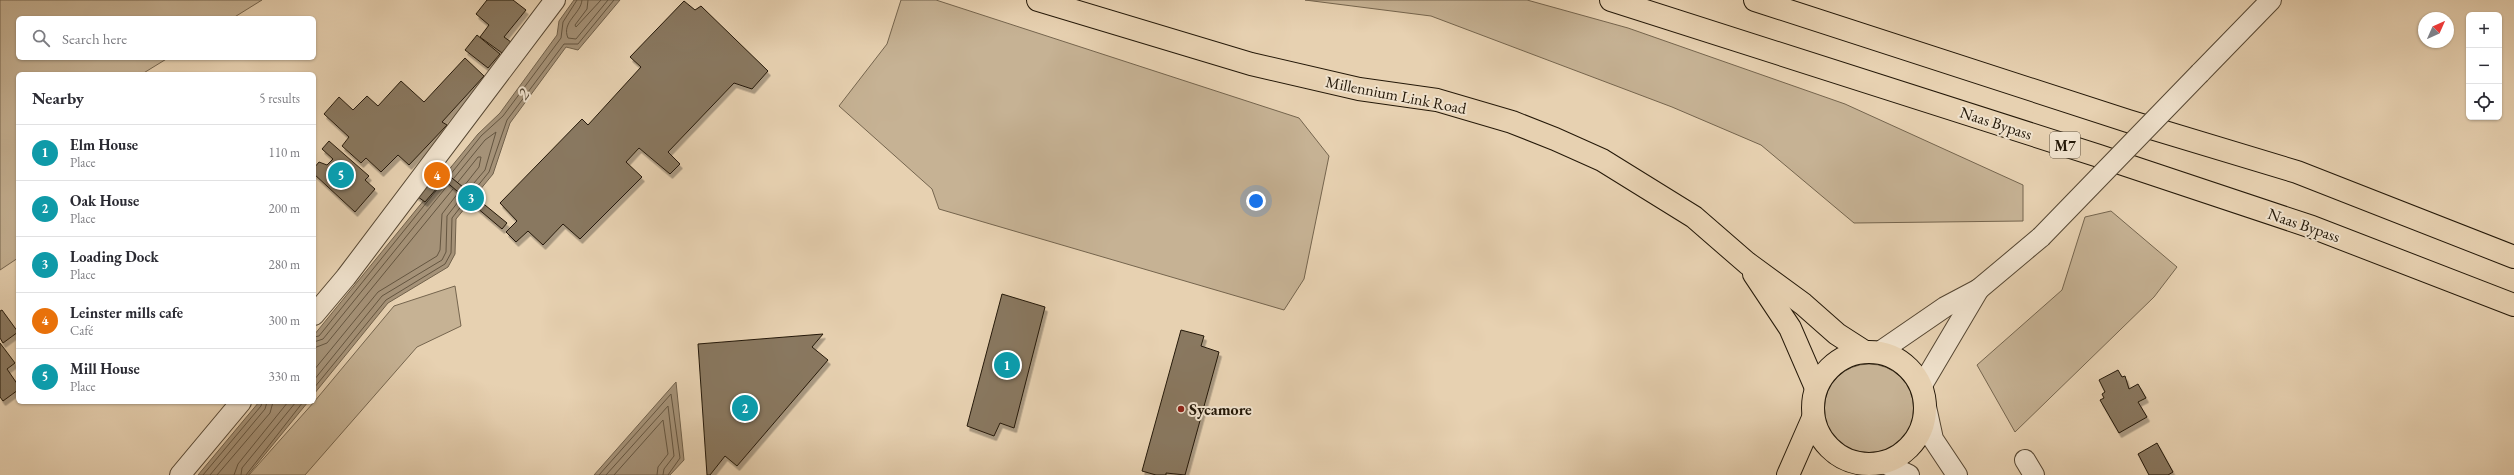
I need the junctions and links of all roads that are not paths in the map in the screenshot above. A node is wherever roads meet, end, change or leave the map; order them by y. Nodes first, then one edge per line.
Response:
1 (555, 0) edge
2 (1038, 0) edge
3 (1611, 0) edge
4 (1755, 0) edge
5 (2271, 0) edge
6 (2514, 257) edge
7 (1747, 263) junction
8 (1979, 289) junction
9 (2514, 305) edge
10 (316, 313) edge
11 (1872, 352) junction
12 (1816, 388) junction
13 (1923, 395) junction
14 (239, 404) edge
15 (1813, 418) junction
16 (1884, 463) junction
17 (1855, 470) edge
18 (180, 475) edge
19 (1788, 475) edge
20 (1909, 475) edge
21 (1958, 475) edge

1 - 10 street
2 - 7 main road, Millennium Link Road
3 - 9 main road, Naas Bypass / M7
4 - 6 main road
5 - 8 street, bridge
7 - 11 main road, Millennium Link Road
7 - 12 main road, Millennium Link Road
8 - 11 street
8 - 13 street
11 - 12 main road
11 - 13 main road
12 - 15 main road
13 - 16 main road
13 - 21 street
14 - 18 street
15 - 17 main road
15 - 19 main road
16 - 17 main road
16 - 20 street

